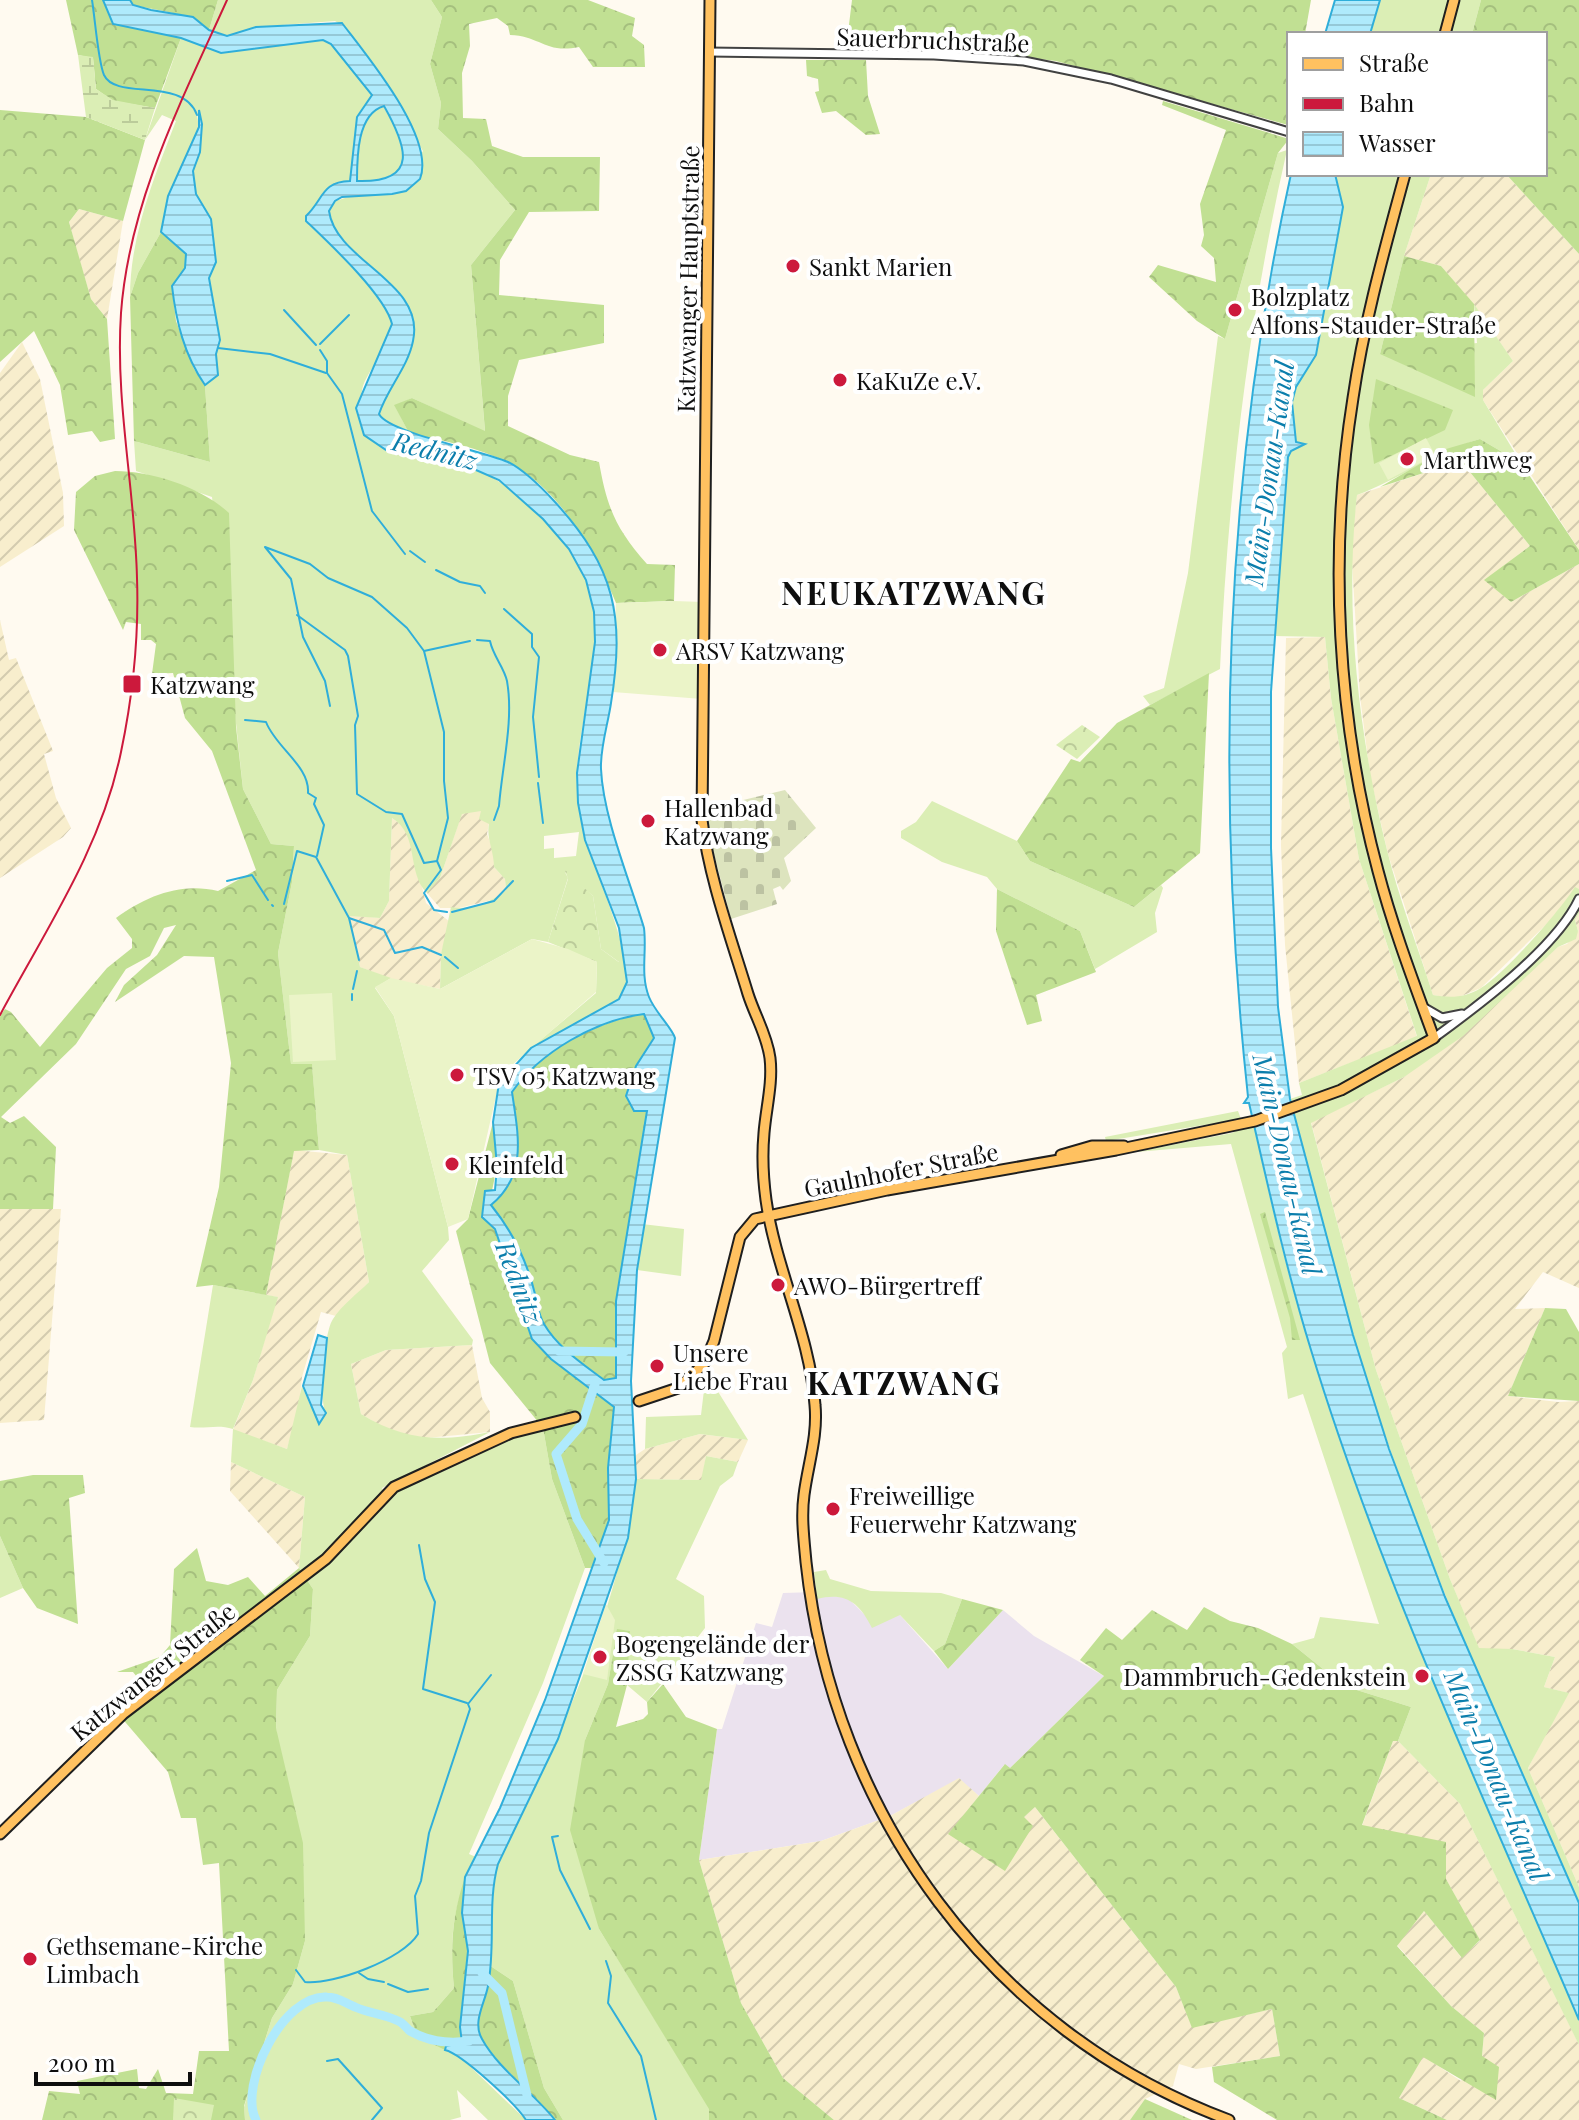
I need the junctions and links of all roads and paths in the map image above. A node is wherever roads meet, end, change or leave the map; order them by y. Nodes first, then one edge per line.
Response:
1 (710, 0) edge
2 (1454, 0) edge
3 (1446, 32) edge
4 (709, 52) junction
5 (1287, 131) edge
6 (1404, 176) edge
7 (1579, 899) edge
8 (1422, 1006) junction
9 (1472, 1011) junction
10 (1434, 1038) junction
11 (769, 1216) junction
12 (639, 1401) dead end
13 (575, 1417) dead end
14 (0, 1834) edge
15 (1229, 2120) edge

1 - 4 main road, Katzwanger Hauptstraße
2 - 3 main road
4 - 5 street, Sauerbruchstraße
4 - 11 main road, Katzwanger Hauptstraße
6 - 8 main road
7 - 9 street
8 - 9 street
8 - 10 main road
9 - 10 street
10 - 11 main road, Gaulnhofer Straße
11 - 12 main road
11 - 15 main road, Katzwanger Hauptstraße
13 - 14 main road, Katzwanger Straße

